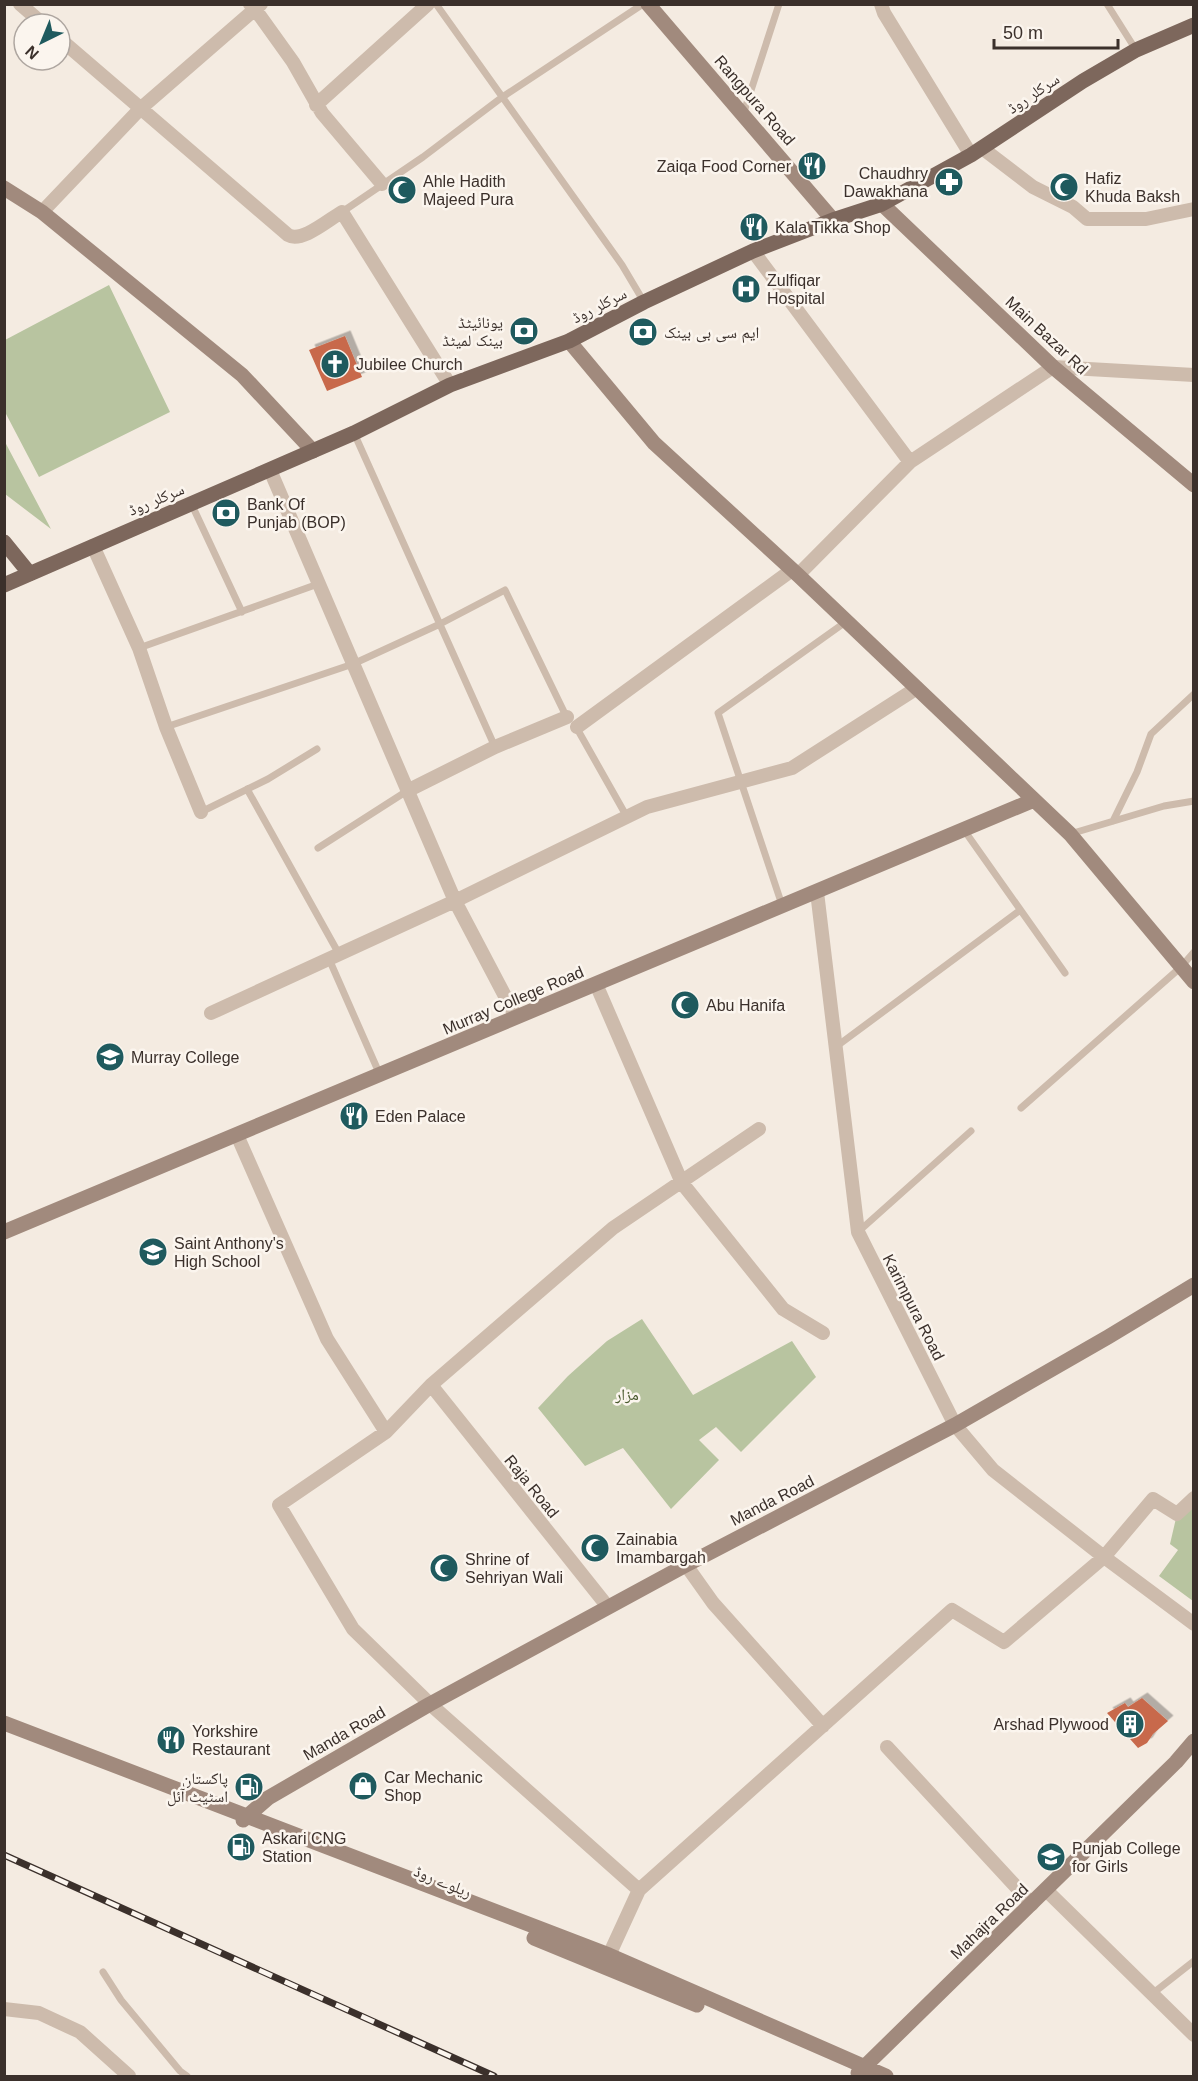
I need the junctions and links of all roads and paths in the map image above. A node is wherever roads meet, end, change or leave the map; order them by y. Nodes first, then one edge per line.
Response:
1 (428, 4) edge
2 (436, 4) edge
3 (643, 4) edge
4 (648, 4) edge
5 (779, 4) edge
6 (881, 4) edge
7 (1107, 4) edge
8 (255, 6) edge
9 (1194, 25) edge
10 (72, 50) edge
11 (1136, 50) junction
12 (501, 98) junction
13 (316, 105) junction
14 (140, 109) junction
15 (743, 115) junction
16 (977, 152) junction
17 (382, 184) junction
18 (4, 188) edge
19 (882, 204) junction
20 (1194, 209) edge
21 (42, 212) junction
22 (342, 212) junction
23 (833, 220) junction
24 (753, 251) junction
25 (644, 302) junction
26 (569, 341) junction
27 (1053, 368) junction
28 (1194, 375) edge
29 (450, 385) junction
30 (354, 433) junction
31 (313, 451) junction
32 (910, 462) junction
33 (270, 470) junction
34 (1194, 485) edge
35 (192, 504) junction
36 (4, 542) edge
37 (93, 546) junction
38 (795, 573) junction
39 (30, 574) junction
40 (318, 584) junction
41 (4, 585) edge
42 (242, 612) junction
43 (847, 621) junction
44 (440, 624) junction
45 (138, 648) junction
46 (352, 664) junction
47 (917, 688) junction
48 (1194, 694) edge
49 (572, 722) junction
50 (166, 727) junction
51 (495, 747) junction
52 (317, 749) dead end
53 (742, 782) junction
54 (246, 789) junction
55 (407, 791) junction
56 (1035, 800) junction
57 (1194, 801) edge
58 (201, 812) joint
59 (627, 817) junction
60 (1113, 821) junction
61 (964, 830) junction
62 (1070, 834) junction
63 (318, 848) dead end
64 (817, 892) junction
65 (454, 901) junction
66 (783, 906) junction
67 (1019, 911) junction
68 (1194, 952) edge
69 (334, 956) junction
70 (1181, 967) junction
71 (1065, 973) dead end
72 (1194, 982) edge
73 (596, 984) junction
74 (211, 1014) dead end
75 (516, 1017) junction
76 (835, 1048) junction
77 (380, 1075) junction
78 (1022, 1108) dead end
79 (759, 1129) dead end
80 (971, 1131) dead end
81 (237, 1135) junction
82 (682, 1183) junction
83 (4, 1232) edge
84 (858, 1232) junction
85 (1194, 1285) edge
86 (823, 1333) dead end
87 (431, 1385) junction
88 (955, 1425) junction
89 (386, 1432) junction
90 (1194, 1498) edge
91 (1104, 1557) junction
92 (686, 1565) junction
93 (608, 1607) junction
94 (1194, 1623) edge
95 (430, 1704) junction
96 (4, 1724) edge
97 (823, 1726) junction
98 (1194, 1741) edge
99 (887, 1747) dead end
100 (245, 1818) junction
101 (639, 1890) junction
102 (1046, 1890) junction
103 (1032, 1904) junction
104 (606, 1961) junction
105 (1194, 1961) edge
106 (104, 1972) dead end
107 (1152, 1994) junction
108 (4, 2009) edge
109 (1194, 2035) edge
110 (862, 2072) edge
111 (129, 2076) edge
112 (187, 2076) edge
113 (886, 2076) edge

1 - 13 street
2 - 12 lane
3 - 12 lane
4 - 15 street, Rangpura Road
5 - 15 lane
6 - 16 street
7 - 11 lane
8 - 13 street
8 - 14 street
9 - 11 main road, سرکلر روڈ
10 - 14 street
11 - 16 main road, سرکلر روڈ
12 - 17 lane
12 - 25 lane
13 - 17 street
14 - 21 street
14 - 22 street
15 - 23 street, Rangpura Road
16 - 19 main road, سرکلر روڈ
16 - 20 street
17 - 22 lane
18 - 21 street
19 - 23 main road, سرکلر روڈ
19 - 27 street, Main Bazar Rd
21 - 31 street
22 - 29 street
23 - 24 main road, سرکلر روڈ
24 - 25 main road, سرکلر روڈ
24 - 32 street
25 - 26 main road, سرکلر روڈ
26 - 29 main road, سرکلر روڈ
26 - 38 street
27 - 28 street
27 - 32 street
27 - 34 street, Main Bazar Rd
29 - 30 main road, سرکلر روڈ
30 - 31 main road, سرکلر روڈ
30 - 44 lane
31 - 33 main road, سرکلر روڈ
32 - 38 street
33 - 35 main road, سرکلر روڈ
33 - 40 street
35 - 37 main road, سرکلر روڈ
35 - 42 lane
36 - 39 main road
37 - 39 main road, سرکلر روڈ
37 - 45 street
38 - 43 street
38 - 49 street
39 - 41 main road, سرکلر روڈ
40 - 42 lane
40 - 46 street
42 - 45 lane
43 - 47 street
43 - 53 lane
44 - 46 lane
44 - 49 lane
44 - 51 lane
45 - 50 street
46 - 50 lane
46 - 55 street
47 - 53 street
47 - 56 street
48 - 60 lane
49 - 51 street
49 - 59 lane
50 - 58 street
51 - 55 street
52 - 54 lane
53 - 59 street
53 - 66 lane
54 - 58 lane
54 - 69 lane
55 - 63 lane
55 - 65 street
56 - 61 street, Murray College Road
56 - 62 street
57 - 60 lane
59 - 65 street
60 - 62 lane
61 - 64 street, Murray College Road
61 - 67 lane
62 - 70 street
64 - 66 street, Murray College Road
64 - 76 street, Karimpura Road
65 - 69 street
65 - 75 street
66 - 73 street, Murray College Road
67 - 71 lane
67 - 76 lane
68 - 70 lane
69 - 74 street
69 - 77 lane
70 - 72 street
70 - 78 lane
73 - 75 street, Murray College Road
73 - 82 street
75 - 77 street, Murray College Road
76 - 84 street, Karimpura Road
77 - 81 street, Murray College Road
79 - 82 street
80 - 84 lane
81 - 83 street, Murray College Road
81 - 89 street
82 - 86 street
82 - 87 street
84 - 88 street, Karimpura Road
85 - 88 street, Manda Road
87 - 89 street
87 - 93 street, Raja Road
88 - 91 street, Karimpura Road
88 - 92 street, Manda Road
89 - 95 street
90 - 91 street
91 - 94 street, Karimpura Road
91 - 97 street
92 - 93 street, Manda Road
92 - 97 street
93 - 95 street, Manda Road
95 - 100 street, Manda Road
95 - 101 street
96 - 100 street, ریلوے روڈ
97 - 101 street
98 - 102 street, Mahajra Road
99 - 103 street
100 - 104 street, ریلوے روڈ
101 - 104 street
102 - 103 street, Mahajra Road
102 - 107 street
103 - 110 street, Mahajra Road
104 - 110 street, ریلوے روڈ
105 - 107 lane
106 - 112 lane
107 - 109 street
108 - 111 street
110 - 113 street, ریلوے روڈ

